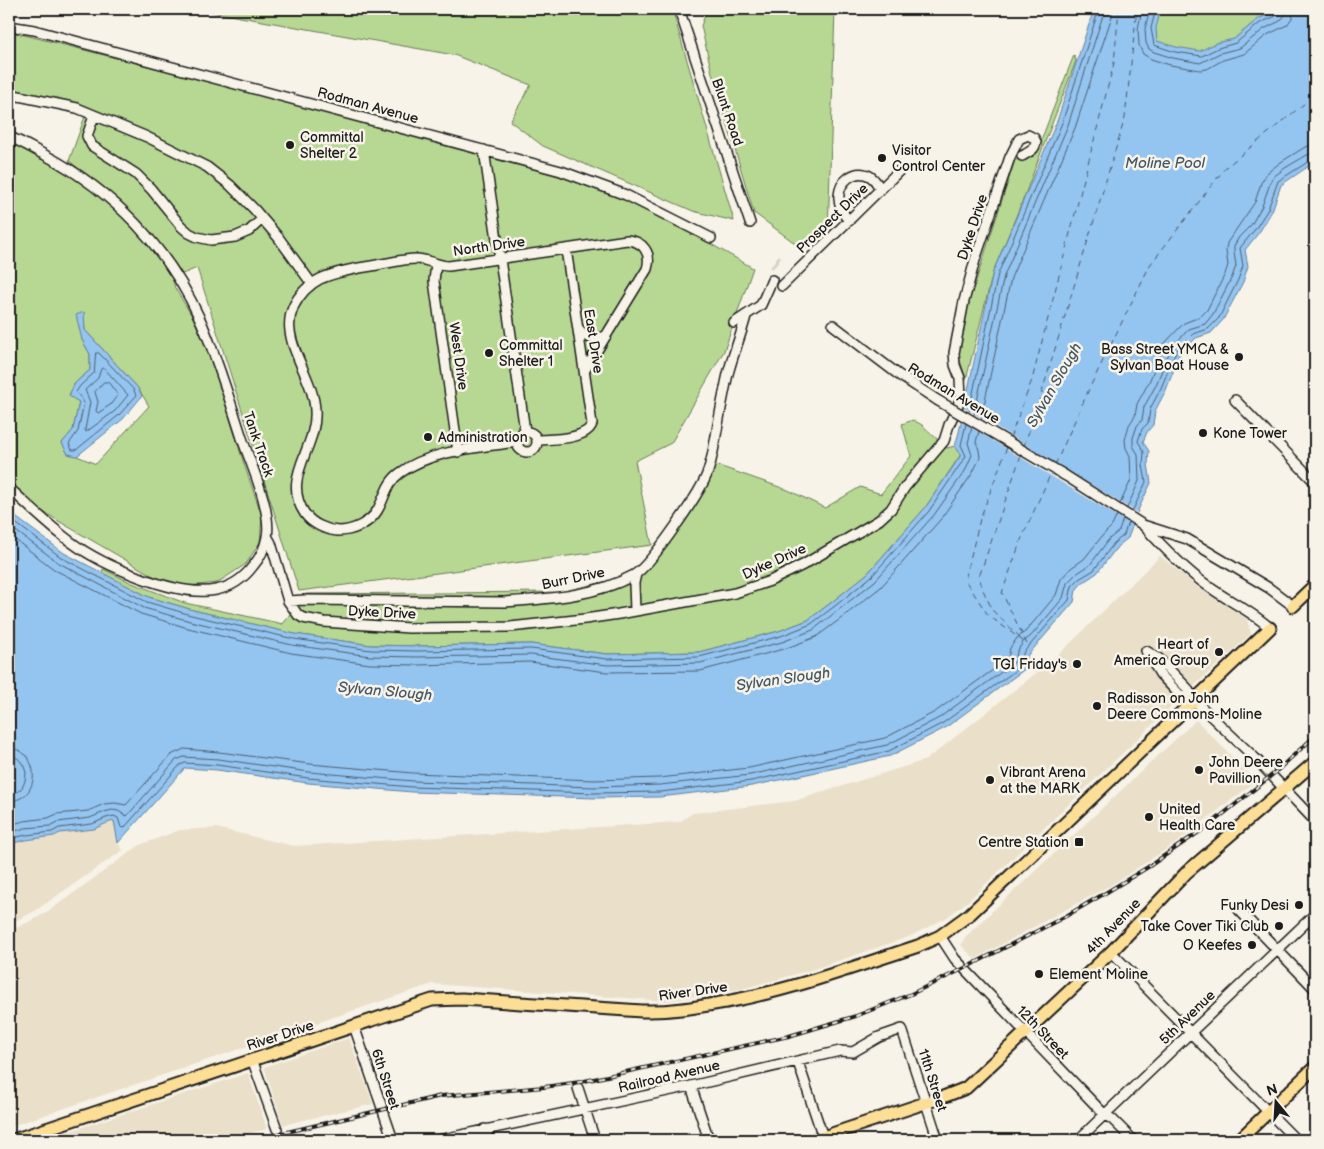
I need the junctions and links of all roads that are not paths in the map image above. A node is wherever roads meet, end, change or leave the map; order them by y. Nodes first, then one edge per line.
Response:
1 (679, 9) edge
2 (9, 26) edge
3 (9, 94) edge
4 (94, 116) junction
5 (9, 137) edge
6 (484, 150) junction
7 (1022, 156) dead end
8 (900, 170) dead end
9 (880, 190) junction
10 (262, 219) junction
11 (849, 221) junction
12 (750, 223) dead end
13 (711, 238) dead end
14 (566, 248) junction
15 (500, 257) junction
16 (436, 264) junction
17 (772, 280) dead end
18 (312, 284) junction
19 (782, 286) dead end
20 (746, 316) junction
21 (734, 323) dead end
22 (833, 325) dead end
23 (578, 329) junction
24 (606, 336) junction
25 (585, 370) junction
26 (1235, 400) dead end
27 (525, 431) junction
28 (537, 440) junction
29 (516, 442) junction
30 (458, 452) junction
31 (1315, 482) edge
32 (9, 488) edge
33 (1143, 525) junction
34 (267, 536) junction
35 (636, 574) junction
36 (1315, 585) edge
37 (288, 601) junction
38 (1293, 606) joint
39 (635, 611) junction
40 (1270, 628) joint
41 (1195, 701) junction
42 (1315, 762) edge
43 (1285, 788) junction
44 (1315, 820) edge
45 (1238, 909) dead end
46 (1315, 914) edge
47 (940, 936) junction
48 (1278, 950) junction
49 (1111, 952) junction
50 (1315, 989) edge
51 (354, 1026) junction
52 (902, 1029) joint
53 (1026, 1033) junction
54 (1191, 1033) junction
55 (252, 1059) junction
56 (798, 1062) junction
57 (1315, 1067) edge
58 (691, 1086) junction
59 (578, 1088) dead end
60 (926, 1103) junction
61 (585, 1109) junction
62 (1269, 1112) junction
63 (1105, 1115) junction
64 (277, 1129) dead end
65 (486, 1129) junction
66 (820, 1139) edge
67 (13, 1140) edge
68 (393, 1140) edge
69 (438, 1140) edge
70 (489, 1140) edge
71 (595, 1140) edge
72 (709, 1140) edge
73 (938, 1140) edge
74 (1078, 1140) edge
75 (1133, 1140) edge
76 (1239, 1140) edge
77 (1296, 1140) edge

1 - 12 street, Blunt Road
2 - 6 street, Rodman Avenue
3 - 4 street
4 - 10 street
4 - 10 street
5 - 34 street, Tank Track
6 - 13 street, Rodman Avenue
6 - 15 street
7 - 39 street, Dyke Drive
8 - 9 street, Prospect Drive
9 - 11 street, Prospect Drive
9 - 11 street
10 - 18 street
11 - 19 street, Prospect Drive
14 - 15 street, North Drive
14 - 23 street, East Drive
14 - 24 street, North Drive
15 - 16 street, North Drive
15 - 27 street
16 - 18 street, North Drive
16 - 30 street, West Drive
17 - 20 street, Burr Drive
18 - 30 street
20 - 21 street, Burr Drive
20 - 35 street, Burr Drive
22 - 33 street, Rodman Avenue, bridge
23 - 24 street
23 - 25 street, East Drive
24 - 25 street
25 - 28 street, East Drive
26 - 31 street
27 - 28 street
27 - 29 street
28 - 29 street
29 - 30 street
32 - 34 street, Tank Track
33 - 38 street
33 - 40 street
34 - 37 street, Dyke Drive
35 - 37 street, Burr Drive
35 - 39 street
36 - 38 main road
37 - 39 street, Dyke Drive
40 - 41 main road, River Drive
41 - 41 street
41 - 43 street
41 - 47 main road, River Drive
42 - 43 main road, 4th Avenue
43 - 44 street
43 - 49 main road, 4th Avenue
45 - 48 street
46 - 48 street, 5th Avenue
47 - 51 main road, River Drive
47 - 53 street, 12th Street
48 - 50 street
48 - 54 street, 5th Avenue
49 - 53 main road, 4th Avenue
49 - 54 street
51 - 55 main road, River Drive
51 - 68 street, 6th Street
52 - 56 street, Railroad Avenue
52 - 60 street, 11th Street
53 - 60 main road, 4th Avenue
53 - 63 street, 12th Street
54 - 62 street
54 - 63 street, 5th Avenue
55 - 64 street
55 - 67 main road, River Drive
56 - 58 street, Railroad Avenue
56 - 66 street
57 - 62 main road
58 - 61 street, Railroad Avenue
58 - 72 street
59 - 61 street
60 - 66 main road, 4th Avenue
60 - 73 street, 11th Street
61 - 65 street, Railroad Avenue
61 - 71 street
62 - 76 main road
62 - 77 street
63 - 74 street, 5th Avenue
63 - 75 street, 12th Street
65 - 69 street, Railroad Avenue
65 - 70 street

